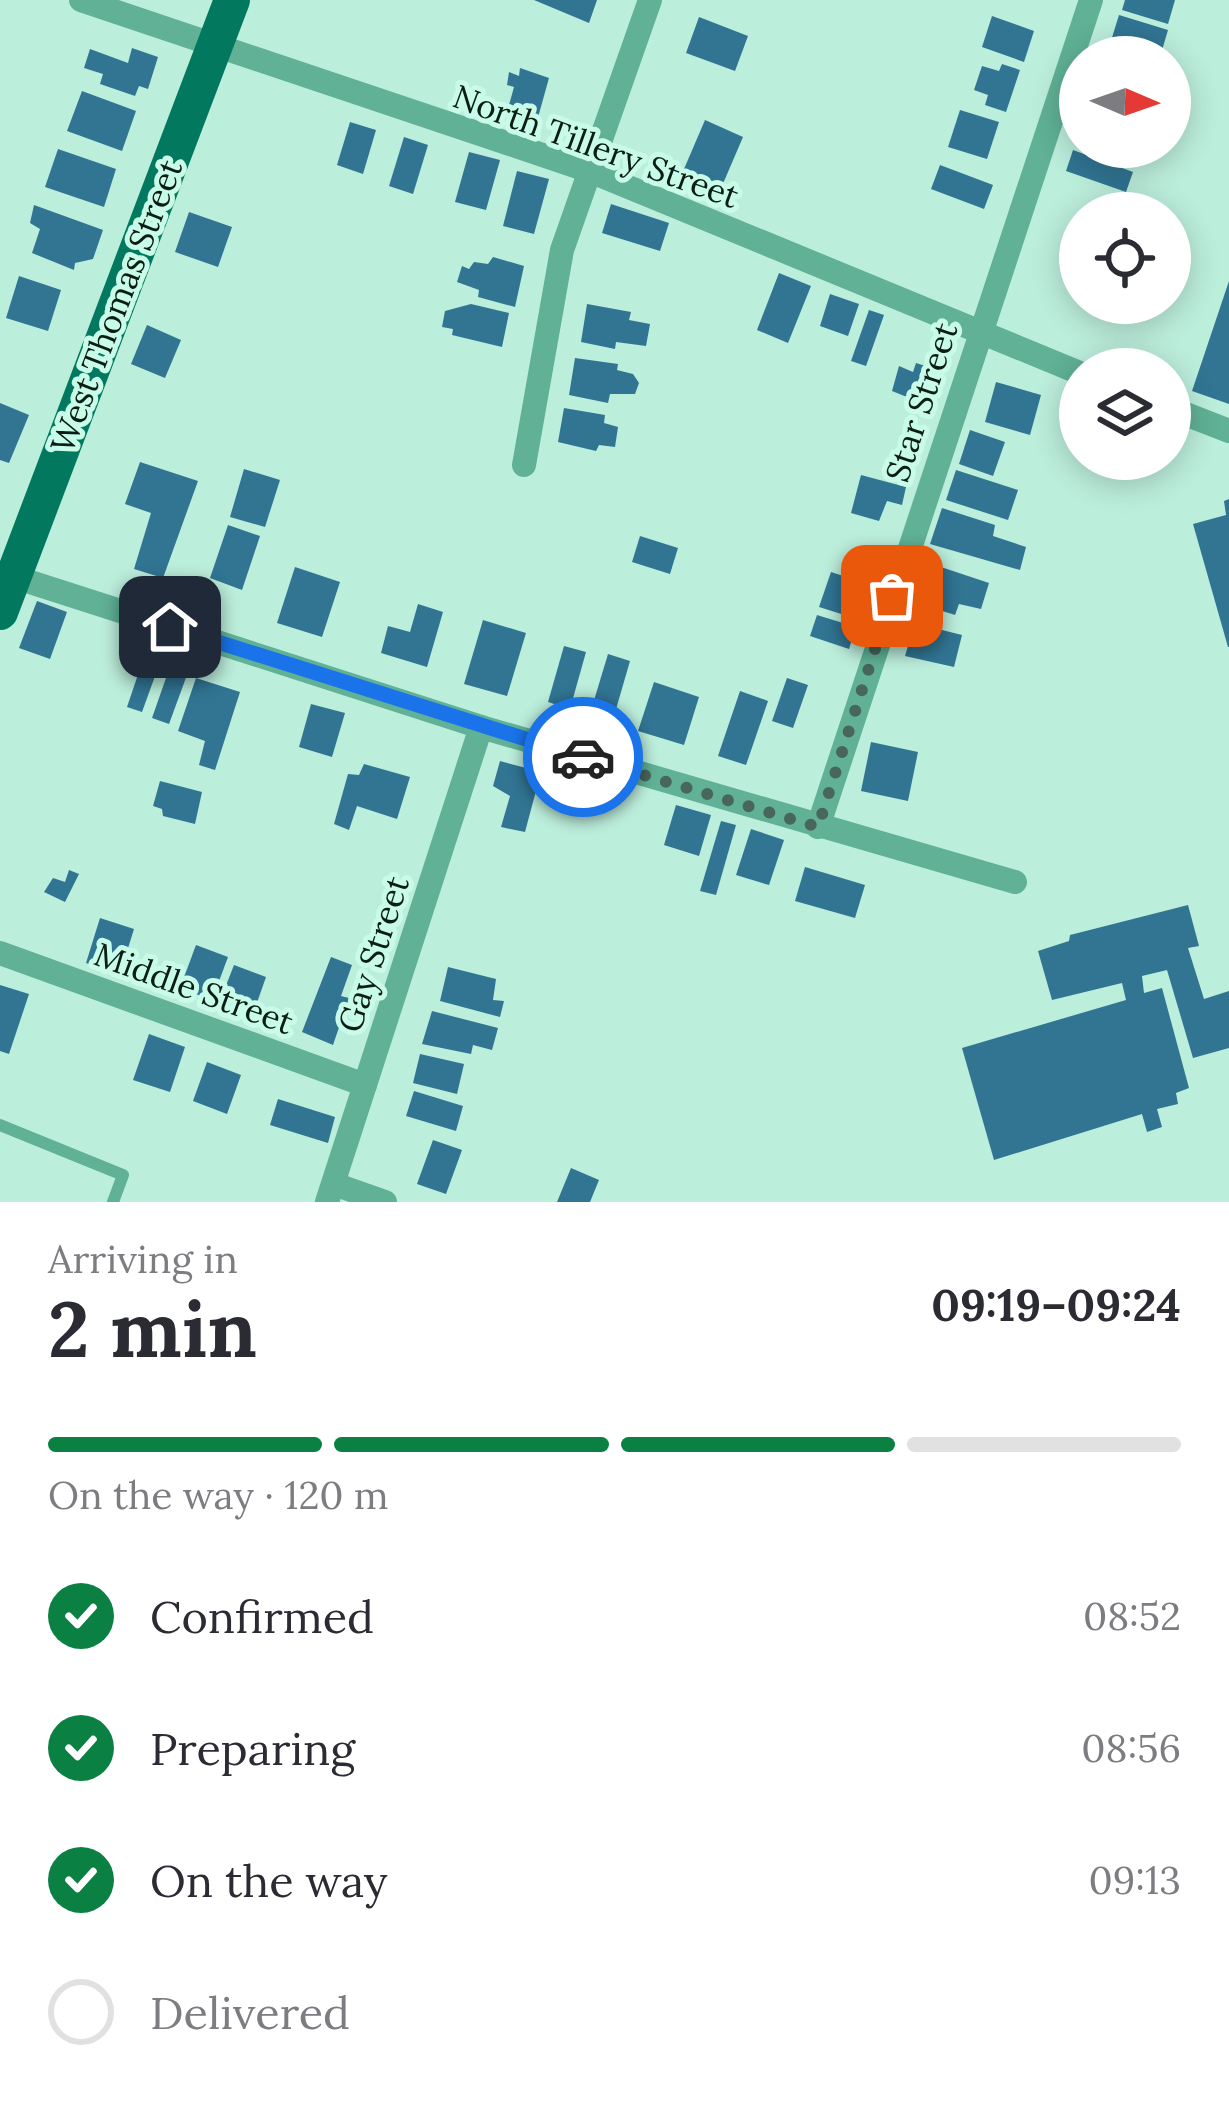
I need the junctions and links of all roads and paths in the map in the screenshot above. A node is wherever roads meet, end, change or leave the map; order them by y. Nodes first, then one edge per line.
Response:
1 (81, 0) edge
2 (232, 0) edge
3 (650, 0) edge
4 (1091, 0) edge
5 (214, 49) junction
6 (586, 170) junction
7 (978, 334) junction
8 (1059, 366) edge
9 (1191, 416) edge
10 (1229, 431) edge
11 (524, 465) dead end
12 (4, 587) edge
13 (481, 727) junction
14 (818, 827) junction
15 (1015, 882) dead end
16 (0, 953) edge
17 (365, 1085) junction
18 (0, 1125) edge
19 (331, 1193) edge
20 (113, 1202) edge
21 (385, 1202) edge

1 - 5 street, North Tillery Street
2 - 5 main road, West Thomas Street
3 - 6 street
4 - 7 street, Star Street
5 - 6 street, North Tillery Street
5 - 12 main road, West Thomas Street
6 - 7 street, North Tillery Street
6 - 11 street
7 - 8 street, North Tillery Street
7 - 14 street, Star Street
9 - 10 street
12 - 13 street
13 - 14 street
13 - 17 street, Gay Street
14 - 15 street
16 - 17 street, Middle Street
17 - 19 street, Gay Street
18 - 20 lane
19 - 21 street

